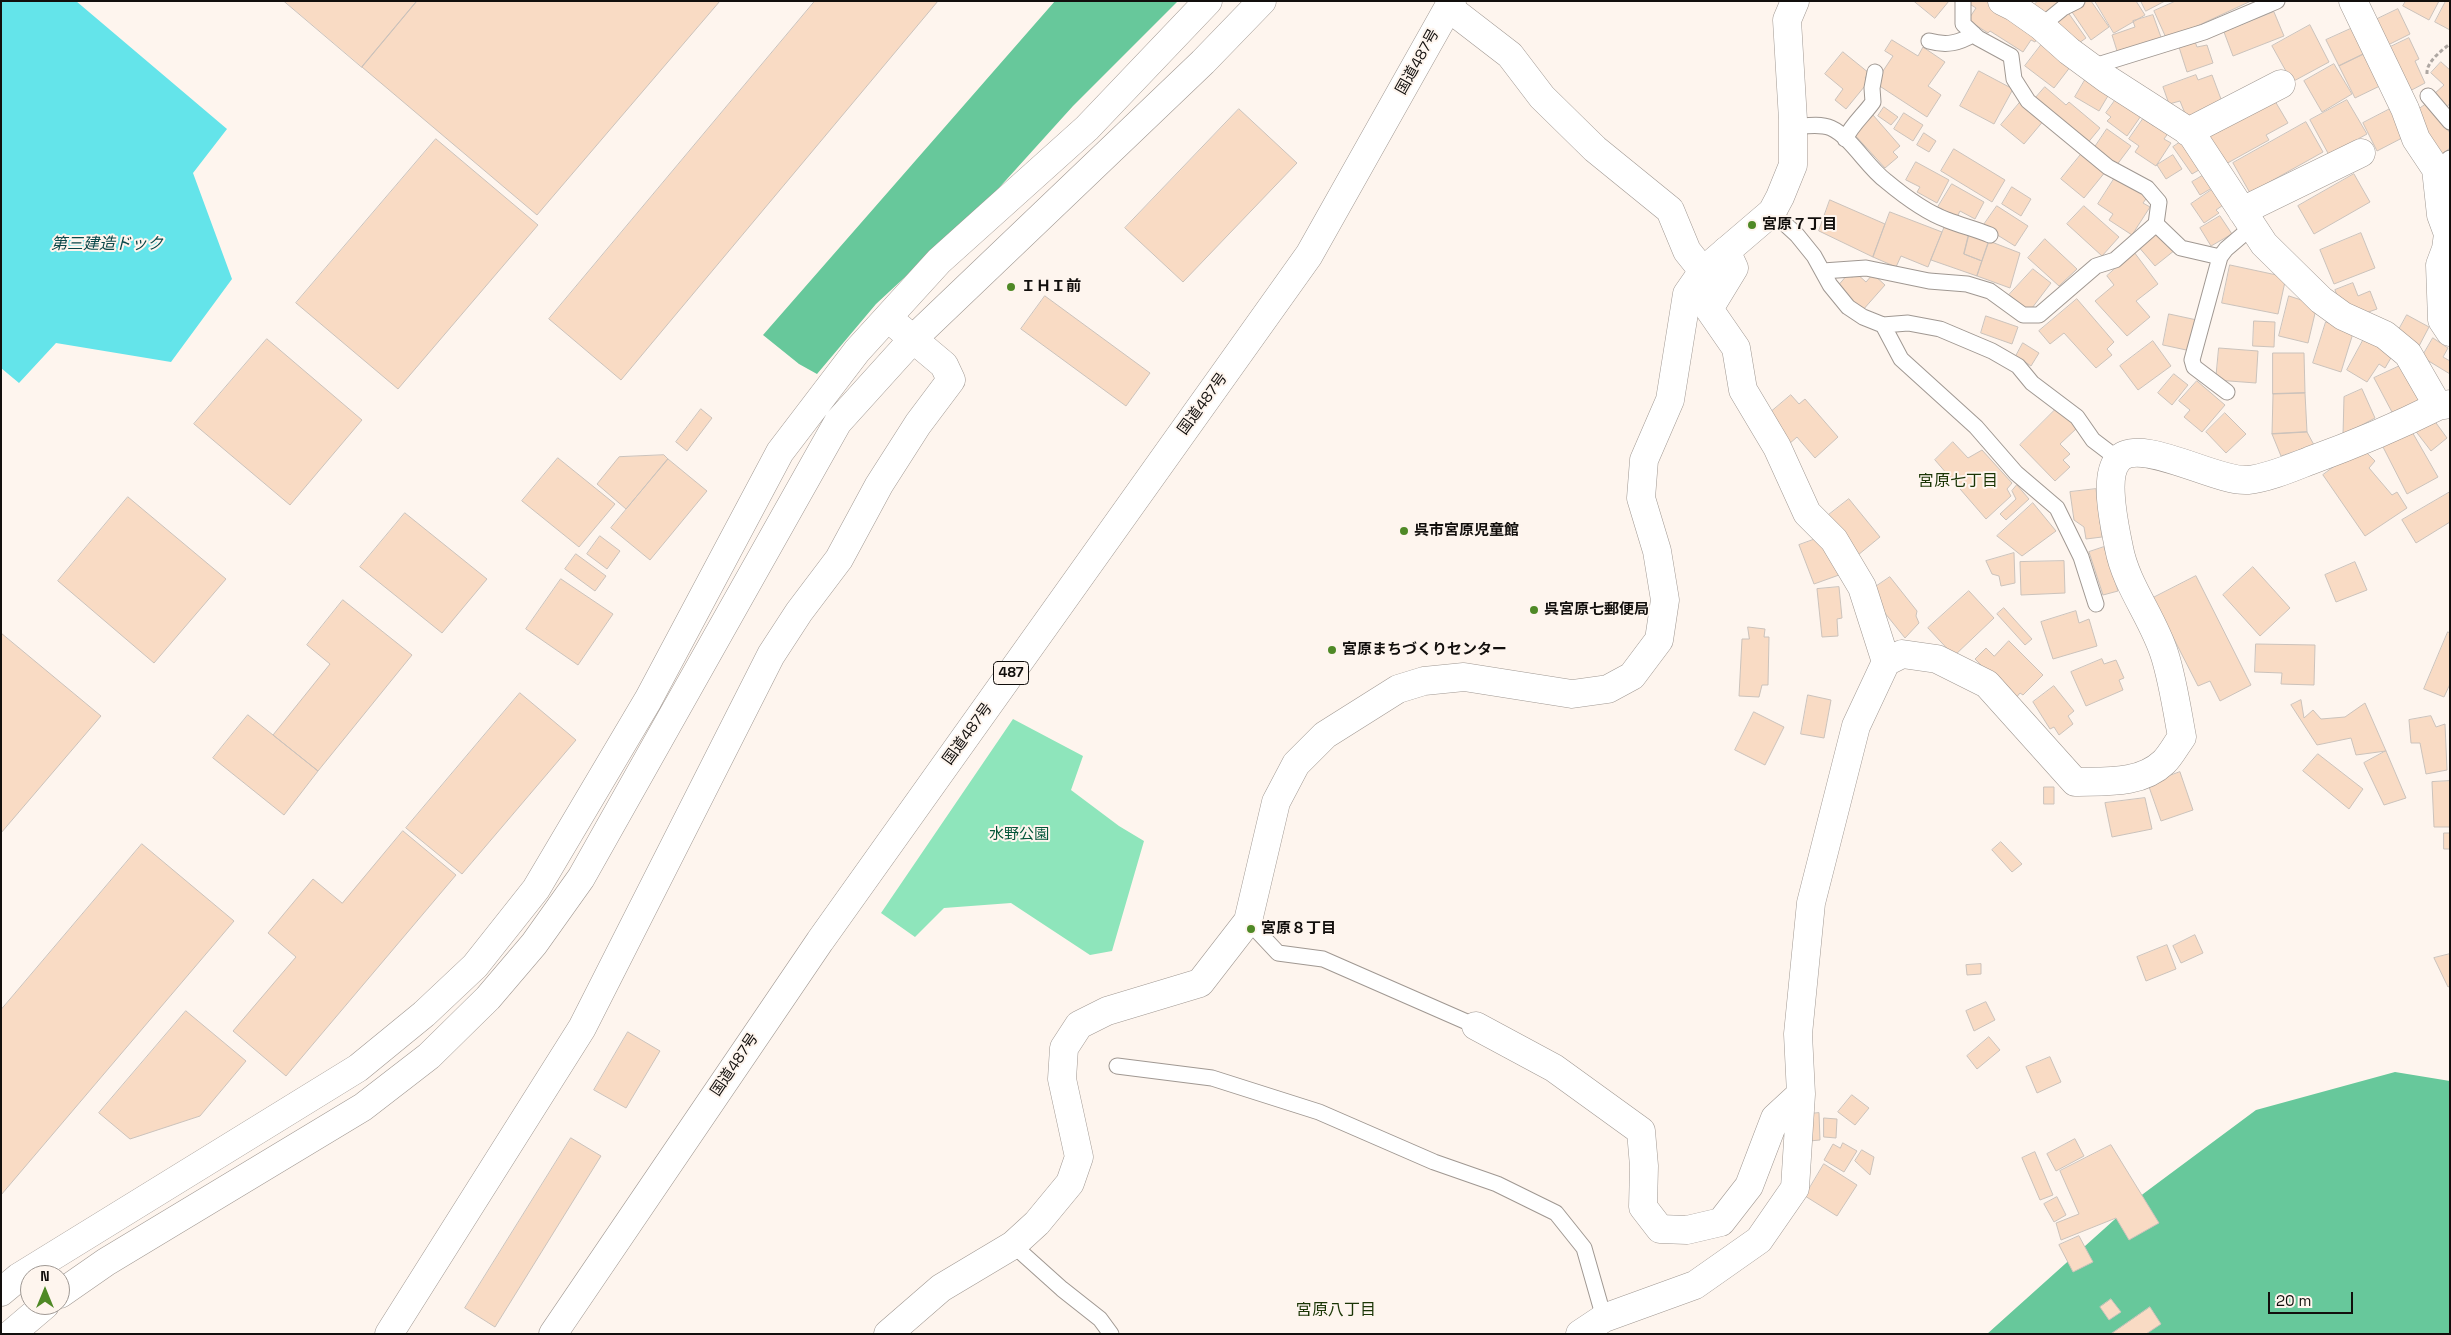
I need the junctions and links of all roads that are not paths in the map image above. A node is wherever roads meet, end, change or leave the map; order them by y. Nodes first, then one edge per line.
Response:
1 (1208, 1) edge
2 (1262, 1) edge
3 (1795, 1) edge
4 (1963, 1) edge
5 (2002, 1) edge
6 (2077, 1) edge
7 (2277, 1) edge
8 (2354, 1) edge
9 (1450, 4) edge
10 (2041, 26) junction
11 (1974, 34) junction
12 (1929, 41) dead end
13 (2091, 67) junction
14 (1875, 72) dead end
15 (2282, 84) dead end
16 (2428, 96) dead end
17 (2450, 122) edge
18 (1793, 127) junction
19 (2188, 132) junction
20 (1845, 139) junction
21 (2362, 153) dead end
22 (2443, 163) edge
23 (1772, 212) junction
24 (2247, 218) junction
25 (2156, 224) junction
26 (1990, 235) dead end
27 (1726, 251) junction
28 (2220, 258) junction
29 (1703, 271) junction
30 (1822, 271) junction
31 (888, 318) junction
32 (1883, 325) junction
33 (2450, 332) edge
34 (913, 339) junction
35 (2227, 392) dead end
36 (2444, 405) edge
37 (2118, 459) junction
38 (2096, 604) dead end
39 (1886, 662) junction
40 (1248, 921) junction
41 (1476, 1026) joint
42 (1118, 1066) dead end
43 (1801, 1094) junction
44 (1013, 1244) junction
45 (70, 1287) edge
46 (1, 1292) edge
47 (33, 1315) edge
48 (1604, 1318) junction
49 (11, 1334) edge
50 (389, 1334) edge
51 (554, 1334) edge
52 (888, 1334) edge
53 (1112, 1334) edge
54 (1580, 1334) edge

1 - 31 main road
2 - 34 main road
3 - 18 main road
4 - 11 lane
5 - 10 main road
6 - 10 lane
7 - 13 lane
8 - 22 main road
9 - 29 main road
9 - 51 main road, 国道487号 / 487
10 - 13 main road
11 - 12 lane
11 - 25 lane
13 - 19 main road
14 - 20 lane
15 - 19 main road
16 - 17 lane
18 - 20 lane
18 - 23 main road
19 - 24 main road
20 - 26 lane
21 - 24 main road
22 - 33 main road
23 - 27 main road
23 - 30 lane
24 - 28 lane
24 - 36 main road
25 - 28 lane
25 - 30 lane
27 - 29 main road
27 - 39 main road
28 - 35 lane
29 - 40 main road
30 - 32 lane
31 - 34 main road
31 - 46 main road
32 - 37 lane
32 - 38 lane
34 - 45 main road
34 - 50 main road
36 - 37 main road
37 - 39 main road
39 - 43 main road
40 - 41 lane
40 - 44 main road
41 - 43 main road
42 - 48 lane
43 - 48 main road
44 - 52 main road
44 - 53 lane
47 - 49 main road
48 - 54 main road

